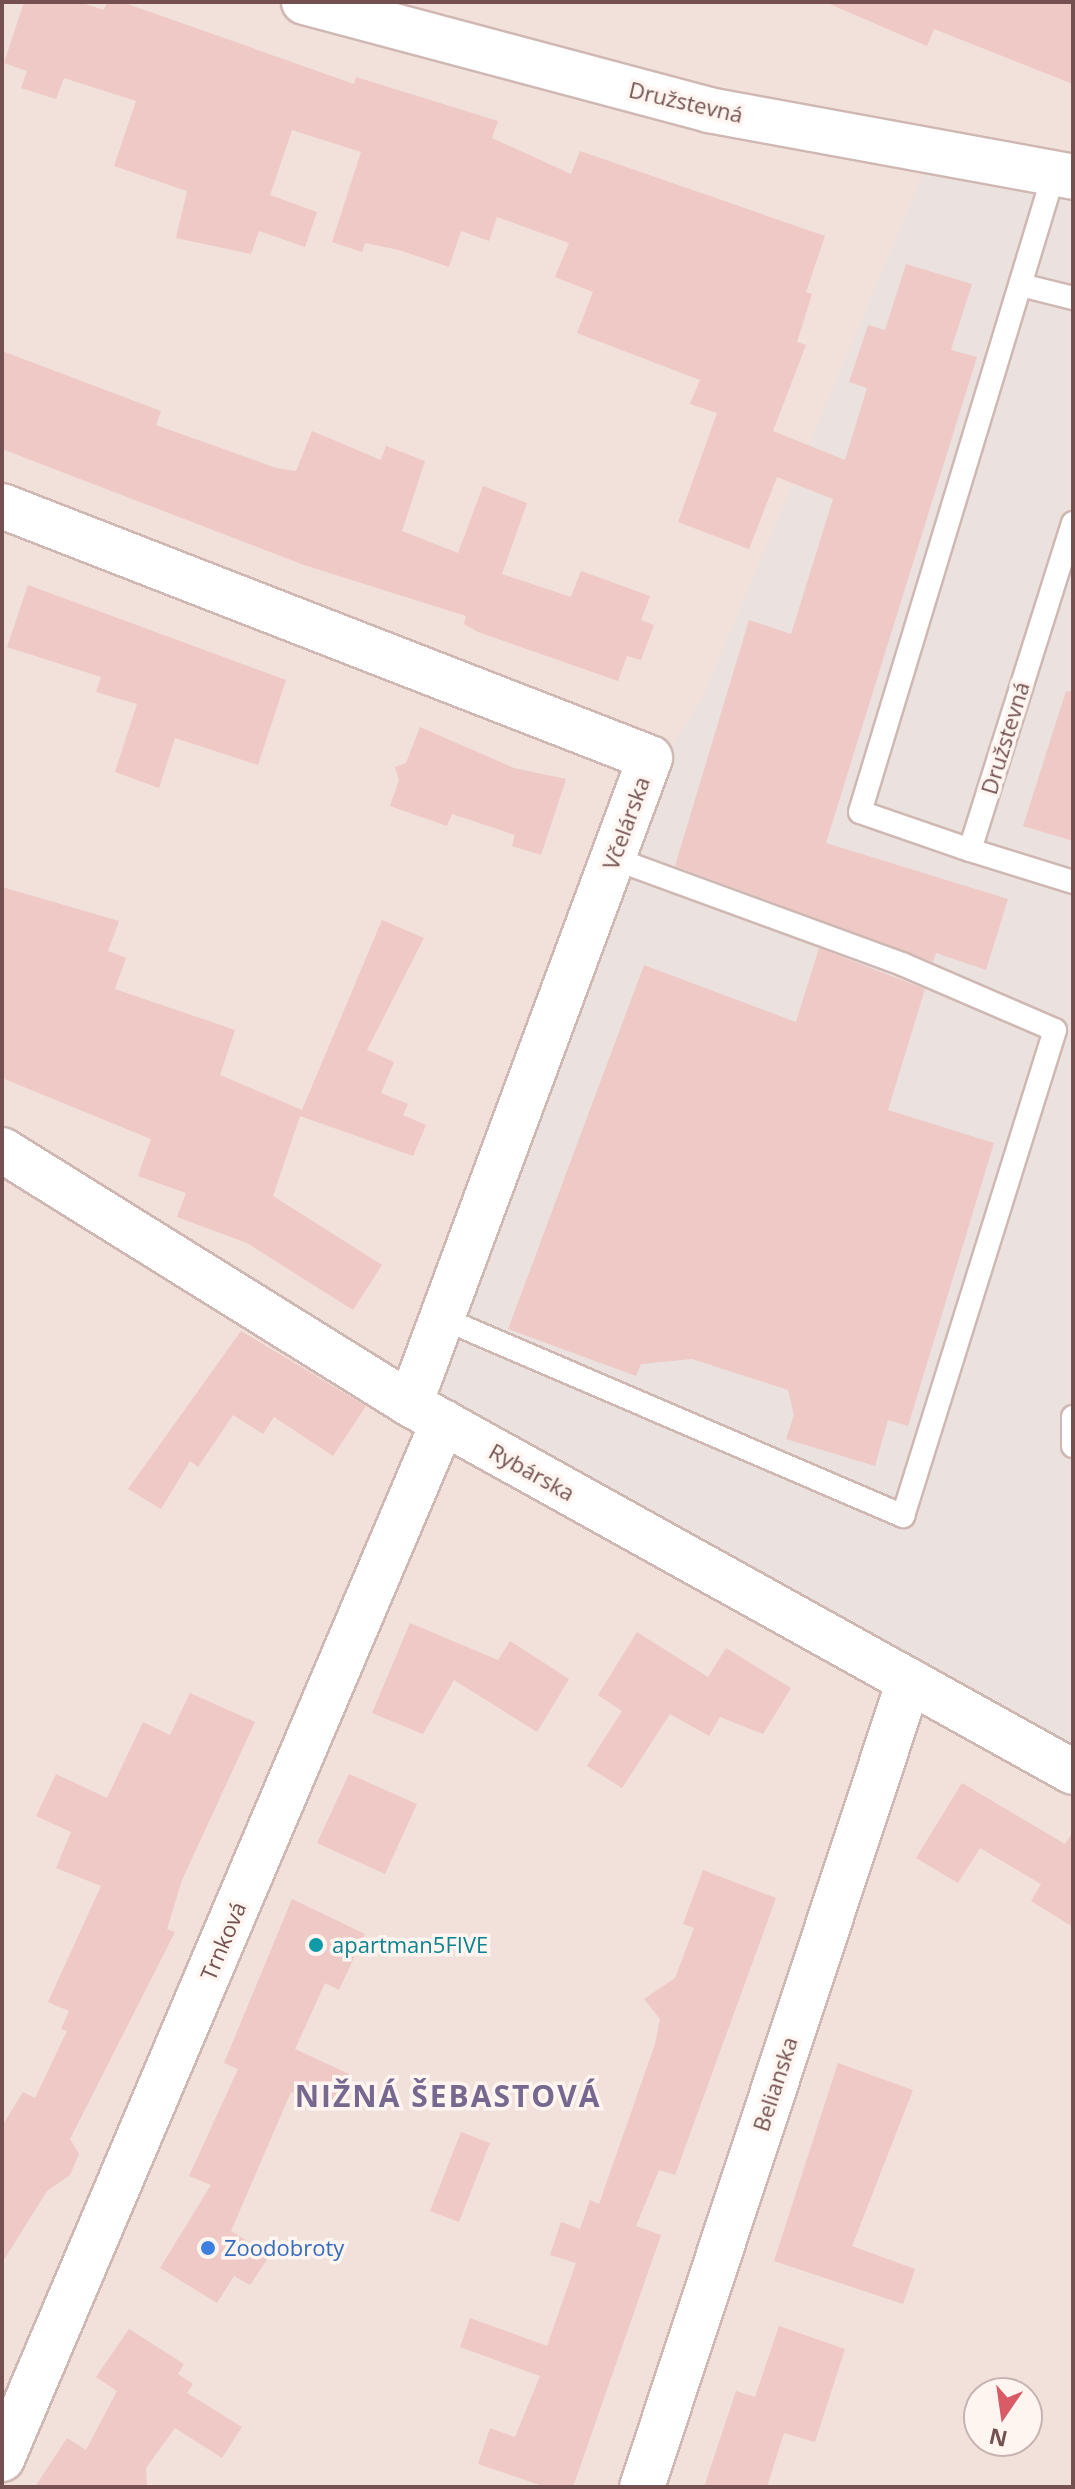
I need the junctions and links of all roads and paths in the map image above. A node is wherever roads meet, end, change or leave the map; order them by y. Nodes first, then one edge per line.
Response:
1 (304, 2) edge
2 (1064, 175) edge
3 (1021, 285) junction
4 (1073, 298) edge
5 (2, 506) edge
6 (1073, 523) edge
7 (970, 850) junction
8 (613, 858) junction
9 (1073, 882) edge
10 (2, 1150) edge
11 (442, 1318) junction
12 (427, 1413) junction
13 (1073, 1417) edge
14 (1073, 1446) edge
15 (909, 1681) junction
16 (1073, 1772) edge
17 (2, 2459) edge
18 (642, 2487) edge

1 - 2 street, Družstevná
2 - 3 lane
3 - 4 lane
3 - 7 lane
5 - 8 street, Včelárska
6 - 7 lane, Družstevná
7 - 9 lane
8 - 11 street, Včelárska
8 - 11 lane
10 - 12 street, Rybárska
11 - 12 street, Včelárska
12 - 15 street, Rybárska
12 - 17 street, Trnková
13 - 14 lane
15 - 16 street, Rybárska
15 - 18 street, Belianska

